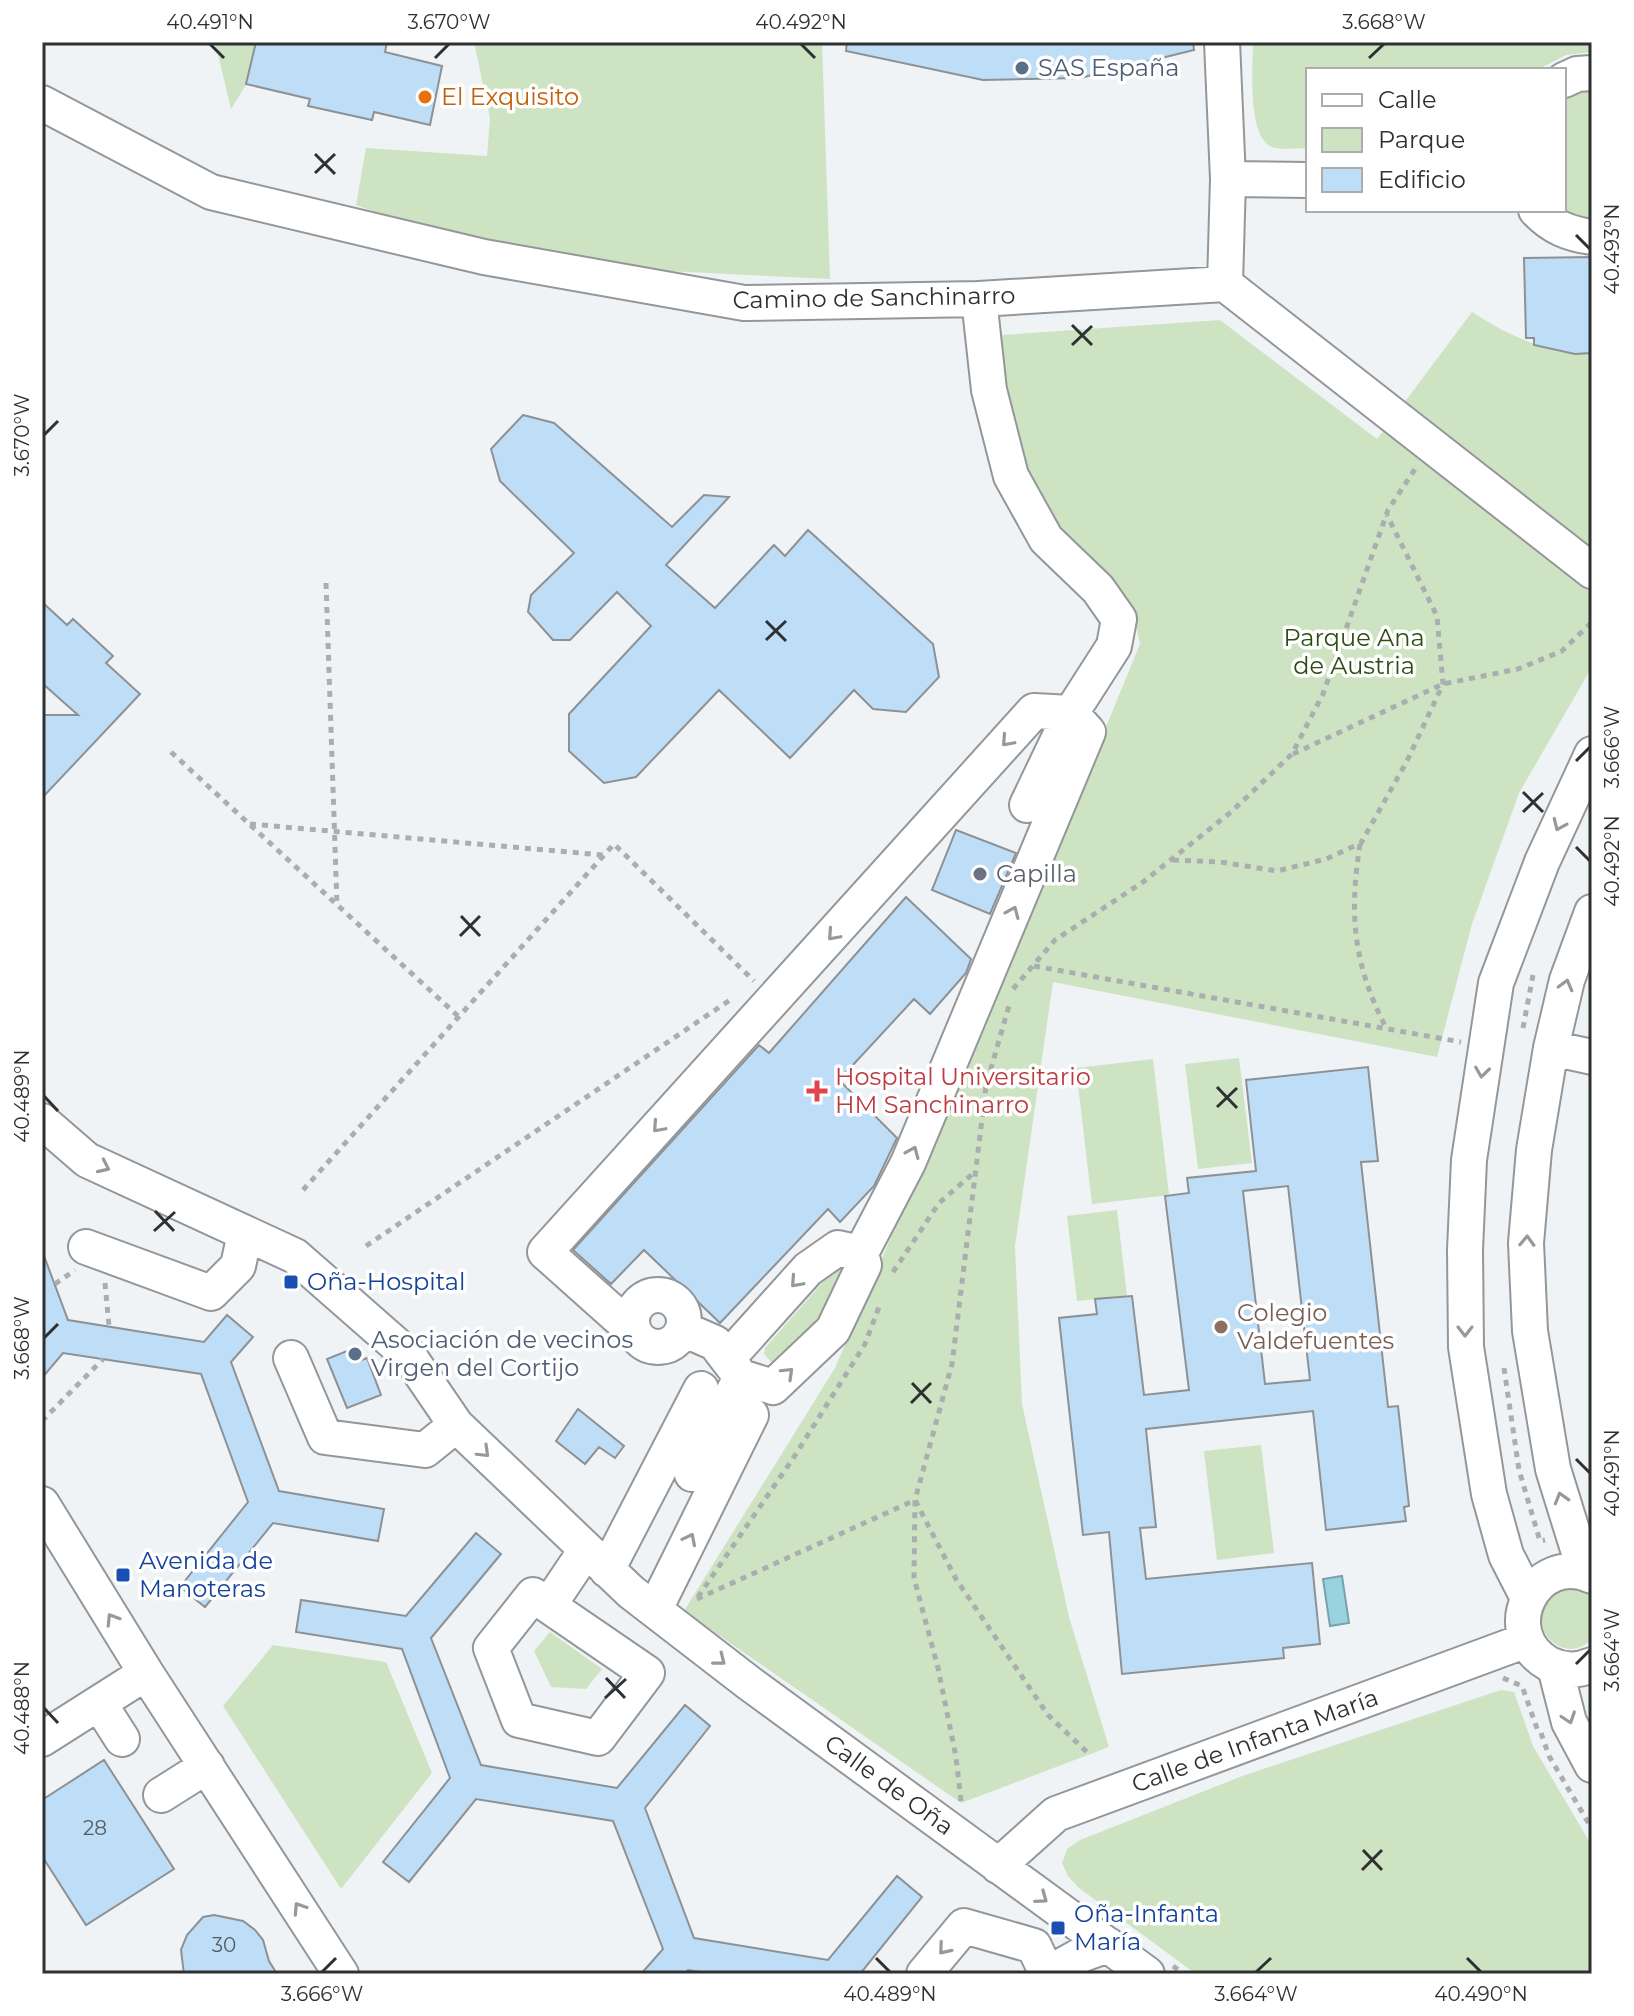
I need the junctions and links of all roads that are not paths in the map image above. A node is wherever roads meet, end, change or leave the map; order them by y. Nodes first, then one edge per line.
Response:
1 (1222, 42) edge
2 (1592, 73) edge
3 (1566, 79) edge
4 (42, 103) edge
5 (1228, 179) junction
6 (1306, 180) edge
7 (1538, 212) edge
8 (1592, 237) edge
9 (1225, 284) junction
10 (979, 299) junction
11 (1592, 571) edge
12 (1071, 713) junction
13 (1592, 754) edge
14 (1027, 805) dead end
15 (1592, 912) edge
16 (1551, 1048) junction
17 (1592, 1057) edge
18 (42, 1121) edge
19 (245, 1233) junction
20 (86, 1247) dead end
21 (861, 1253) junction
22 (291, 1358) dead end
23 (734, 1368) junction
24 (701, 1389) dead end
25 (751, 1415) dead end
26 (456, 1425) junction
27 (687, 1482) junction
28 (42, 1504) edge
29 (596, 1560) junction
30 (1588, 1574) edge
31 (1528, 1598) junction
32 (549, 1605) junction
33 (664, 1616) junction
34 (1527, 1640) junction
35 (635, 1664) junction
36 (1592, 1665) edge
37 (1555, 1667) junction
38 (146, 1673) junction
39 (99, 1703) junction
40 (42, 1739) edge
41 (122, 1739) dead end
42 (1592, 1765) edge
43 (207, 1766) junction
44 (161, 1795) dead end
45 (998, 1866) junction
46 (1108, 1945) junction
47 (1159, 1970) edge
48 (341, 1974) edge
49 (924, 1974) edge
50 (1047, 1974) edge

1 - 5 street
2 - 3 street
4 - 10 street, Camino de Sanchinarro
5 - 6 street
5 - 9 street
7 - 8 street
9 - 10 street, Camino de Sanchinarro
9 - 11 street
10 - 12 street
12 - 14 street
21 -> 12 street
12 -> 23 street
13 -> 31 street
16 -> 15 street
16 - 17 street
30 -> 16 street
18 -> 19 street, Calle de Oña
19 - 20 street
19 - 26 street, Calle de Oña
21 -> 23 street
23 -> 21 street
22 - 26 street
23 - 27 street
24 - 27 street
25 - 27 street
26 -> 29 street, Calle de Oña
27 - 29 street
33 -> 27 street
38 -> 28 street
29 - 32 street
29 - 33 street, Calle de Oña
30 - 31 street
31 - 34 street
32 - 35 street
32 - 35 street
33 - 35 street
33 -> 45 street, Calle de Oña
34 - 37 street
34 - 45 street, Calle de Infanta María
36 - 37 street
37 -> 42 street
38 - 39 street
38 - 43 street
39 - 40 street
39 - 41 street
43 - 44 street
48 -> 43 street
45 -> 46 street, Calle de Oña
46 - 47 street, Calle de Oña
46 - 50 street
50 -> 49 street

